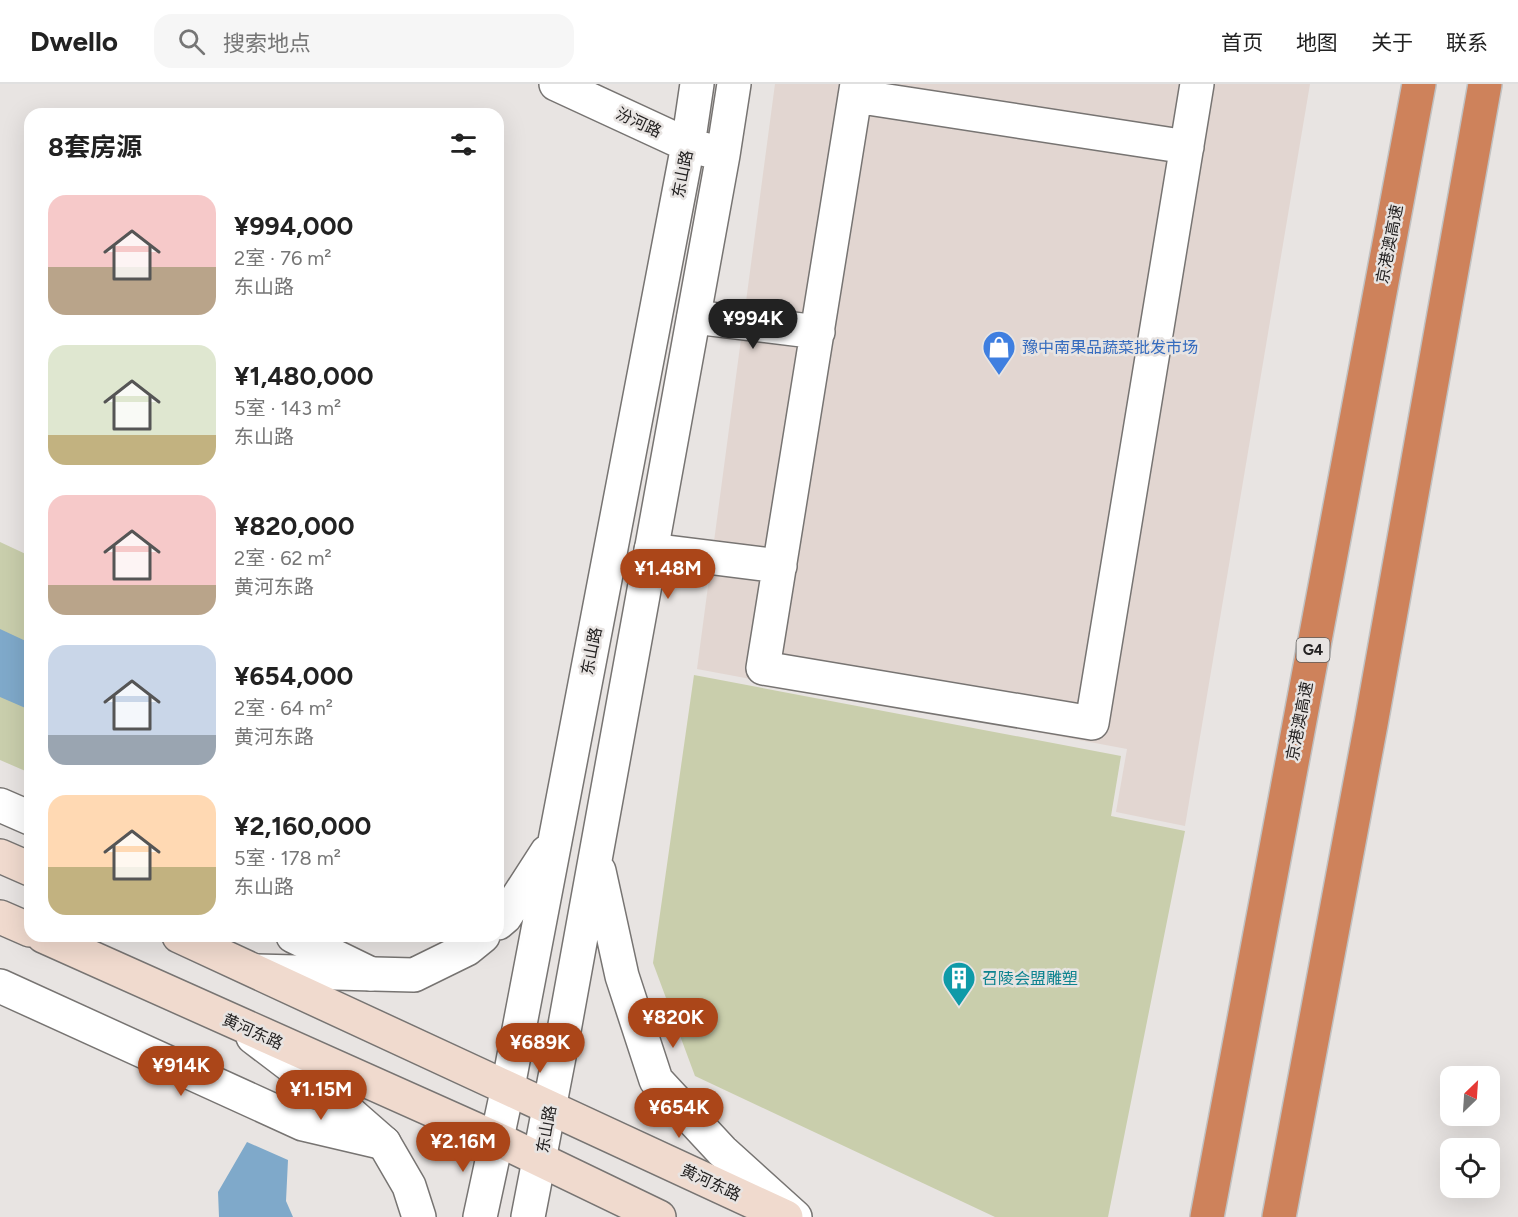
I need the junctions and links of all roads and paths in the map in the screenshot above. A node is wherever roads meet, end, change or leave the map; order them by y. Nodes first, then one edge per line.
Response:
1 (556, 84) edge
2 (697, 84) edge
3 (734, 84) edge
4 (1197, 84) edge
5 (1419, 84) edge
6 (1485, 84) edge
7 (856, 90) edge
8 (688, 145) junction
9 (1187, 147) junction
10 (723, 155) junction
11 (694, 317) junction
12 (818, 332) junction
13 (651, 550) junction
14 (780, 566) junction
15 (0, 805) edge
16 (24, 815) edge
17 (556, 837) junction
18 (596, 854) junction
19 (0, 856) edge
20 (24, 866) edge
21 (0, 917) edge
22 (504, 918) edge
23 (24, 927) edge
24 (56, 942) edge
25 (193, 942) edge
26 (305, 942) edge
27 (476, 942) edge
28 (256, 970) junction
29 (371, 974) junction
30 (0, 986) edge
31 (232, 1022) junction
32 (508, 1087) junction
33 (550, 1107) junction
34 (496, 1139) junction
35 (384, 1143) junction
36 (540, 1160) junction
37 (419, 1217) edge
38 (480, 1217) edge
39 (528, 1217) edge
40 (659, 1217) edge
41 (786, 1217) edge
42 (795, 1217) edge
43 (1207, 1217) edge
44 (1279, 1217) edge

1 - 8 street, 汾河路
2 - 8 street, 东山路
3 - 10 street, 东山路
4 - 9 street
5 - 43 highway, 京港澳高速 / G4
6 - 44 highway
7 - 9 street
7 - 12 street
8 - 10 street, 汾河路
8 - 17 street, 东山路
9 - 14 street
10 - 11 street, 东山路
11 - 12 street
11 - 13 street, 东山路
12 - 14 street
13 - 14 street
13 - 18 street, 东山路
15 - 16 street
17 - 22 street
17 - 32 street, 东山路
18 - 33 street, 东山路
18 - 42 street
19 - 20 main road
21 - 23 main road
24 - 31 main road, 黄河东路
25 - 28 main road, 黄河东路
26 - 29 street
27 - 29 street
28 - 29 street
28 - 32 main road, 黄河东路
30 - 35 street
31 - 34 main road, 黄河东路
31 - 35 street
32 - 33 main road, 黄河东路
32 - 34 street, 东山路
33 - 36 street, 东山路
33 - 41 main road, 黄河东路
34 - 36 main road, 黄河东路
34 - 38 street, 东山路
35 - 37 street
36 - 39 street, 东山路
36 - 40 main road, 黄河东路

